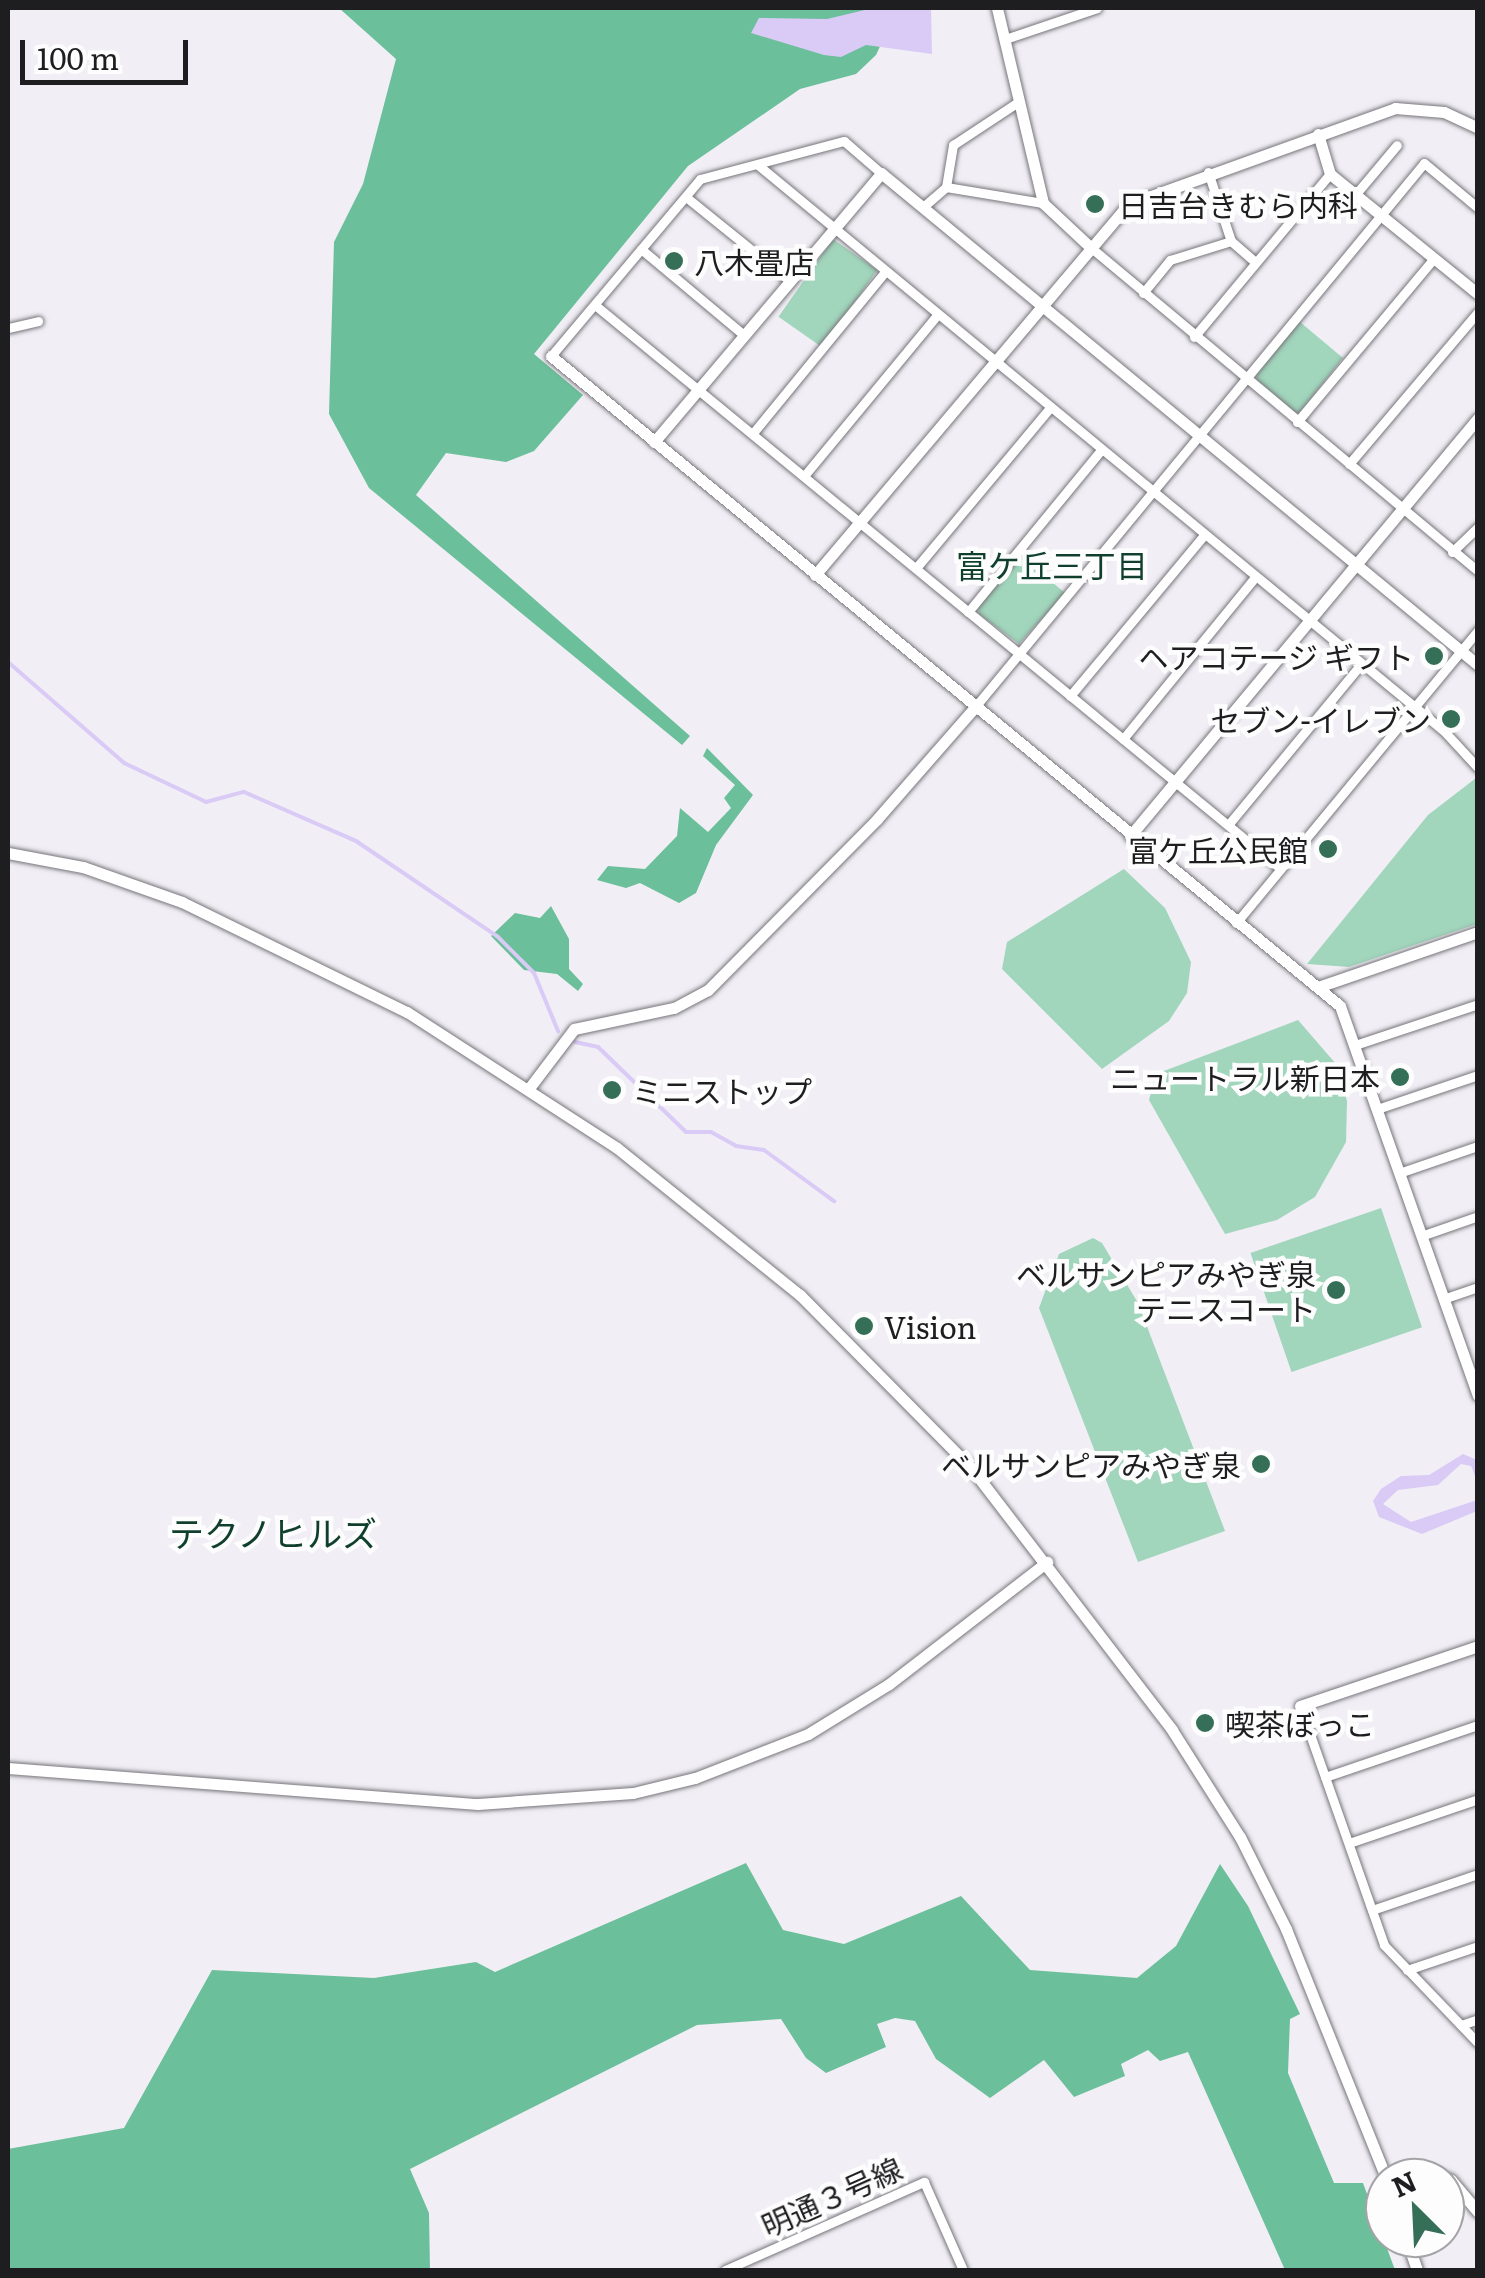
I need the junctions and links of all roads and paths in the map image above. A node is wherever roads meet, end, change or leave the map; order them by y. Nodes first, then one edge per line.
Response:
1 (997, 8) edge
2 (1073, 8) edge
3 (1097, 8) edge
4 (1076, 20) junction
5 (1005, 38) junction
6 (1018, 102) junction
7 (1478, 128) edge
8 (1318, 134) junction
9 (1397, 144) dead end
10 (758, 165) junction
11 (1208, 172) junction
12 (880, 173) junction
13 (1330, 174) junction
14 (946, 187) junction
15 (1355, 194) junction
16 (686, 197) junction
17 (1044, 203) junction
18 (923, 207) junction
19 (1478, 208) edge
20 (1381, 216) junction
21 (834, 228) junction
22 (1231, 241) junction
23 (1088, 246) junction
24 (641, 250) junction
25 (1434, 258) junction
26 (1255, 262) junction
27 (885, 272) junction
28 (790, 281) junction
29 (1142, 292) junction
30 (1478, 294) edge
31 (1040, 304) junction
32 (595, 305) junction
33 (1478, 312) edge
34 (937, 315) junction
35 (38, 321) dead end
36 (8, 328) edge
37 (744, 335) junction
38 (1194, 337) junction
39 (551, 356) joint
40 (994, 362) junction
41 (1246, 379) junction
42 (700, 388) junction
43 (1050, 408) junction
44 (1478, 418) edge
45 (1296, 422) junction
46 (753, 433) junction
47 (1199, 436) junction
48 (654, 442) junction
49 (1100, 450) junction
50 (1350, 464) junction
51 (804, 476) junction
52 (1153, 492) junction
53 (1401, 508) junction
54 (860, 522) junction
55 (1478, 527) edge
56 (1204, 535) junction
57 (1452, 552) junction
58 (1356, 564) junction
59 (916, 568) junction
60 (1478, 571) edge
61 (815, 575) junction
62 (1256, 577) junction
63 (968, 612) junction
64 (1310, 622) junction
65 (1478, 630) edge
66 (1461, 650) junction
67 (1020, 654) junction
68 (1361, 664) junction
69 (1478, 665) edge
70 (1070, 696) junction
71 (975, 707) junction
72 (1414, 707) junction
73 (1122, 739) junction
74 (1478, 768) edge
75 (1175, 783) junction
76 (1228, 826) junction
77 (1130, 836) junction
78 (8, 854) edge
79 (1280, 868) junction
80 (1236, 923) junction
81 (1478, 932) edge
82 (1318, 986) junction
83 (1478, 1004) edge
84 (1355, 1045) junction
85 (1478, 1075) edge
86 (530, 1087) junction
87 (1378, 1110) junction
88 (1478, 1146) edge
89 (1399, 1174) junction
90 (1478, 1216) edge
91 (1421, 1236) junction
92 (1478, 1287) edge
93 (1444, 1299) junction
94 (1471, 1358) edge
95 (1478, 1395) edge
96 (1048, 1562) junction
97 (1478, 1646) edge
98 (1300, 1706) joint
99 (1478, 1725) edge
100 (8, 1768) edge
101 (1326, 1777) junction
102 (1478, 1799) edge
103 (1349, 1843) junction
104 (1478, 1874) edge
105 (1372, 1910) junction
106 (1478, 1946) edge
107 (1407, 1970) junction
108 (1478, 2020) edge
109 (1461, 2025) junction
110 (1478, 2043) edge
111 (1378, 2158) edge
112 (725, 2270) edge
113 (964, 2270) edge

1 - 5 street
2 - 4 street
3 - 4 street
4 - 5 street
5 - 6 street
6 - 14 street
6 - 17 street
7 - 8 street
8 - 11 street
8 - 13 street
9 - 15 street
10 - 12 street
10 - 16 street
10 - 21 street
11 - 22 street
11 - 23 street
12 - 18 street
12 - 21 street
13 - 15 street
13 - 26 street
14 - 17 street
14 - 18 street
15 - 20 street
16 - 24 street
16 - 28 street
17 - 23 street
18 - 31 street
19 - 20 street
20 - 25 street
20 - 41 street
21 - 27 street
21 - 28 street
22 - 26 street
22 - 29 street
23 - 29 street
23 - 31 street
24 - 32 street
24 - 37 street
25 - 30 street
25 - 45 street
26 - 38 street
27 - 34 street
27 - 46 street
28 - 37 street
29 - 38 street
31 - 40 street
31 - 47 street
32 - 39 street
32 - 42 street
33 - 50 street
34 - 40 street
34 - 51 street
35 - 36 street
37 - 42 street
38 - 41 street
39 - 48 street
40 - 43 street
40 - 54 street
41 - 45 street
41 - 47 street
42 - 46 street
42 - 48 street
43 - 49 street
43 - 59 street
44 - 53 street
45 - 50 street
46 - 51 street
47 - 52 street
47 - 58 street
48 - 61 street
49 - 52 street
49 - 63 street
50 - 53 street
51 - 54 street
52 - 56 street
52 - 67 street
53 - 57 street
53 - 58 street
54 - 59 street
54 - 61 street
55 - 57 street
56 - 62 street
56 - 70 street
57 - 60 street
58 - 64 street
58 - 66 street
59 - 63 street
61 - 71 street
62 - 64 street
62 - 73 street
63 - 67 street
64 - 68 street
64 - 75 street
65 - 66 street
66 - 69 street
66 - 72 street
67 - 70 street
67 - 71 street
68 - 72 street
68 - 76 street
70 - 73 street
71 - 77 street
71 - 86 street
72 - 74 street
72 - 79 street
73 - 75 street
75 - 76 street
75 - 77 street
76 - 79 street
77 - 80 street
78 - 86 street
79 - 80 street
80 - 82 street
81 - 82 street
82 - 84 street
83 - 84 street
84 - 87 street
85 - 87 street
86 - 96 street
87 - 89 street
88 - 89 street
89 - 91 street
90 - 91 street
91 - 93 street
92 - 93 street
93 - 94 street
94 - 95 street
96 - 100 street
96 - 111 street
97 - 98 street
98 - 101 street
99 - 101 street
101 - 103 street
102 - 103 street
103 - 105 street
104 - 105 street
105 - 107 street
106 - 107 street
107 - 109 street
108 - 109 street
109 - 110 street
112 - 113 street, 明通３号線

